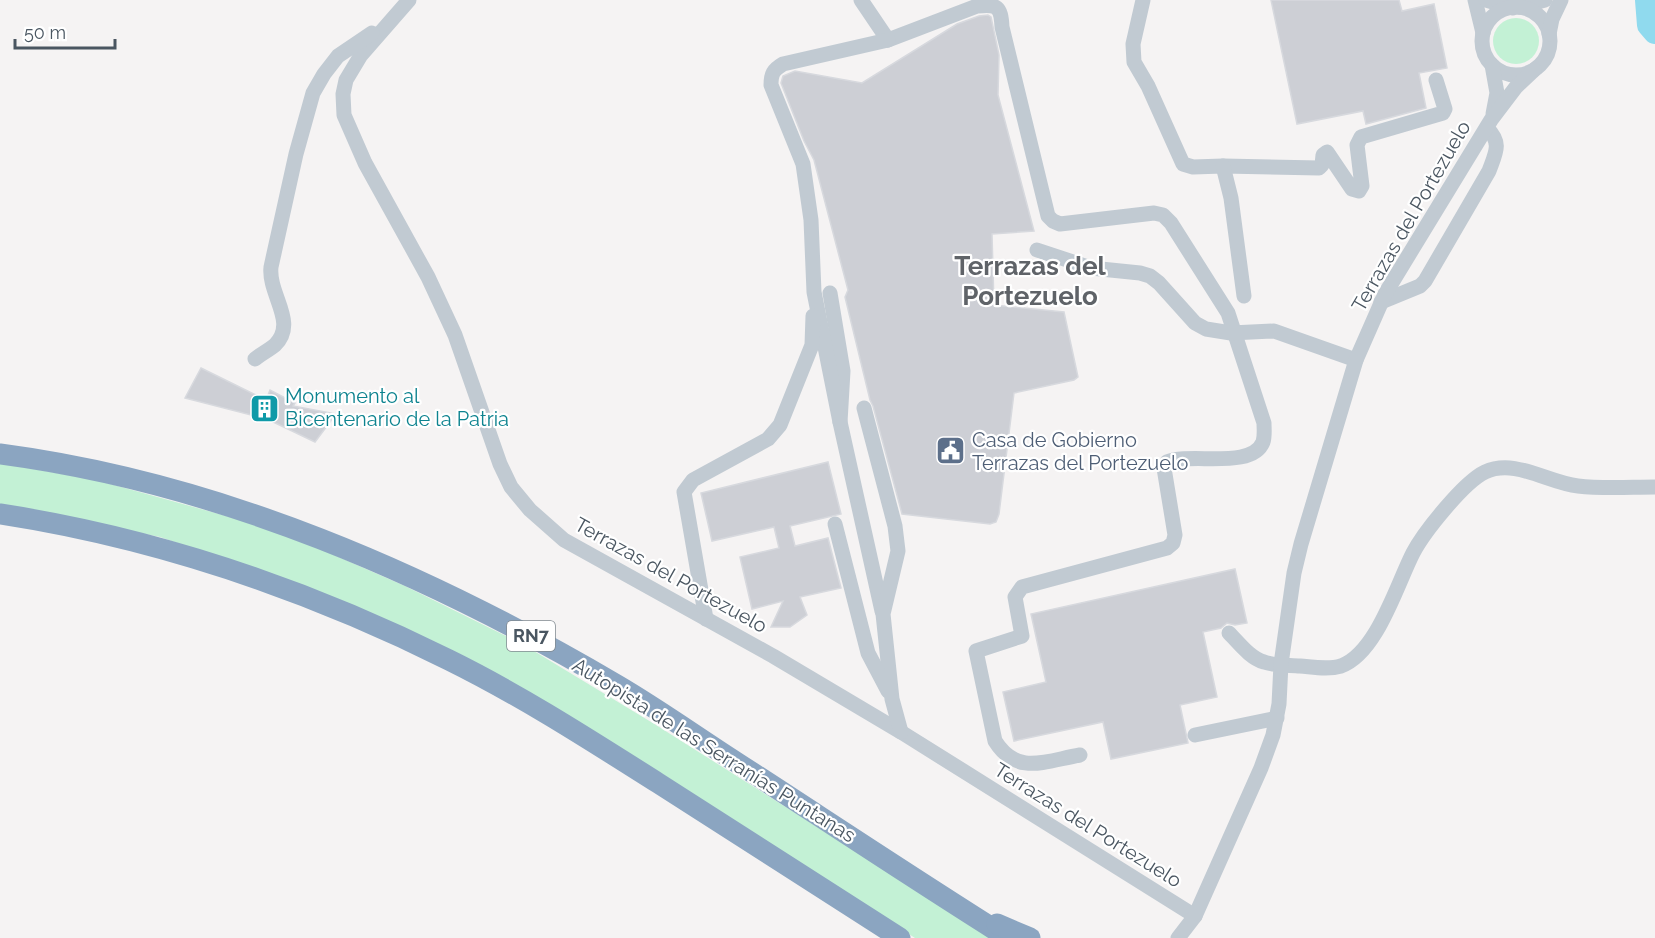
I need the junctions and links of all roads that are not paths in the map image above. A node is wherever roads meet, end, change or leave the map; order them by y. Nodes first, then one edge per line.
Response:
1 (409, 0) edge
2 (861, 0) edge
3 (1143, 0) edge
4 (1475, 0) edge
5 (1486, 0) edge
6 (1545, 0) edge
7 (1561, 0) edge
8 (1516, 7) junction
9 (392, 19) junction
10 (1483, 33) junction
11 (1549, 34) junction
12 (888, 40) junction
13 (1492, 65) junction
14 (1534, 70) junction
15 (1436, 80) dead end
16 (1489, 124) junction
17 (1223, 166) junction
18 (1037, 250) dead end
19 (814, 292) junction
20 (830, 293) dead end
21 (1244, 296) dead end
22 (1381, 303) junction
23 (1235, 333) junction
24 (255, 359) dead end
25 (1356, 360) junction
26 (864, 408) dead end
27 (840, 422) junction
28 (0, 454) edge
29 (1655, 487) edge
30 (0, 514) edge
31 (835, 524) dead end
32 (883, 614) junction
33 (706, 619) junction
34 (1229, 633) dead end
35 (1281, 664) junction
36 (892, 699) junction
37 (1277, 718) junction
38 (901, 732) junction
39 (1195, 735) dead end
40 (1080, 755) dead end
41 (961, 908) junction
42 (1194, 918) junction
43 (900, 938) edge
44 (1008, 938) edge
45 (1030, 938) edge
46 (1178, 938) edge
47 (1190, 938) edge

1 - 9 street, Terrazas del Portezuelo
2 - 12 street
3 - 17 street
4 - 10 street, Terrazas del Portezuelo
5 - 8 street
6 - 8 street
7 - 11 street, Terrazas del Portezuelo
8 - 10 street
8 - 11 street
9 - 24 street
9 - 33 street, Terrazas del Portezuelo
10 - 13 street, Terrazas del Portezuelo
11 - 14 street, Terrazas del Portezuelo
12 - 19 street
12 - 23 street
13 - 14 street
13 - 16 street, Terrazas del Portezuelo
14 - 16 street, Terrazas del Portezuelo
15 - 17 street
16 - 22 street, Terrazas del Portezuelo
16 - 22 street
17 - 21 street
18 - 23 street
19 - 27 street
19 - 33 street
20 - 27 street
22 - 25 street, Terrazas del Portezuelo
23 - 25 street
23 - 40 street
25 - 35 street, Terrazas del Portezuelo
26 - 32 street
27 - 32 street
28 - 41 highway, Autopista de las Serranías Puntanas / RN7
29 - 35 street
30 - 43 highway
31 - 36 street
32 - 36 street
33 - 38 street, Terrazas del Portezuelo
34 - 35 street
35 - 37 street, Terrazas del Portezuelo
36 - 38 street
37 - 39 street
37 - 42 street, Terrazas del Portezuelo
38 - 42 street, Terrazas del Portezuelo
41 - 44 highway, Autopista de las Serranías Puntanas / RN7
41 - 45 highway
42 - 46 street, Terrazas del Portezuelo
42 - 47 street, Terrazas del Portezuelo

